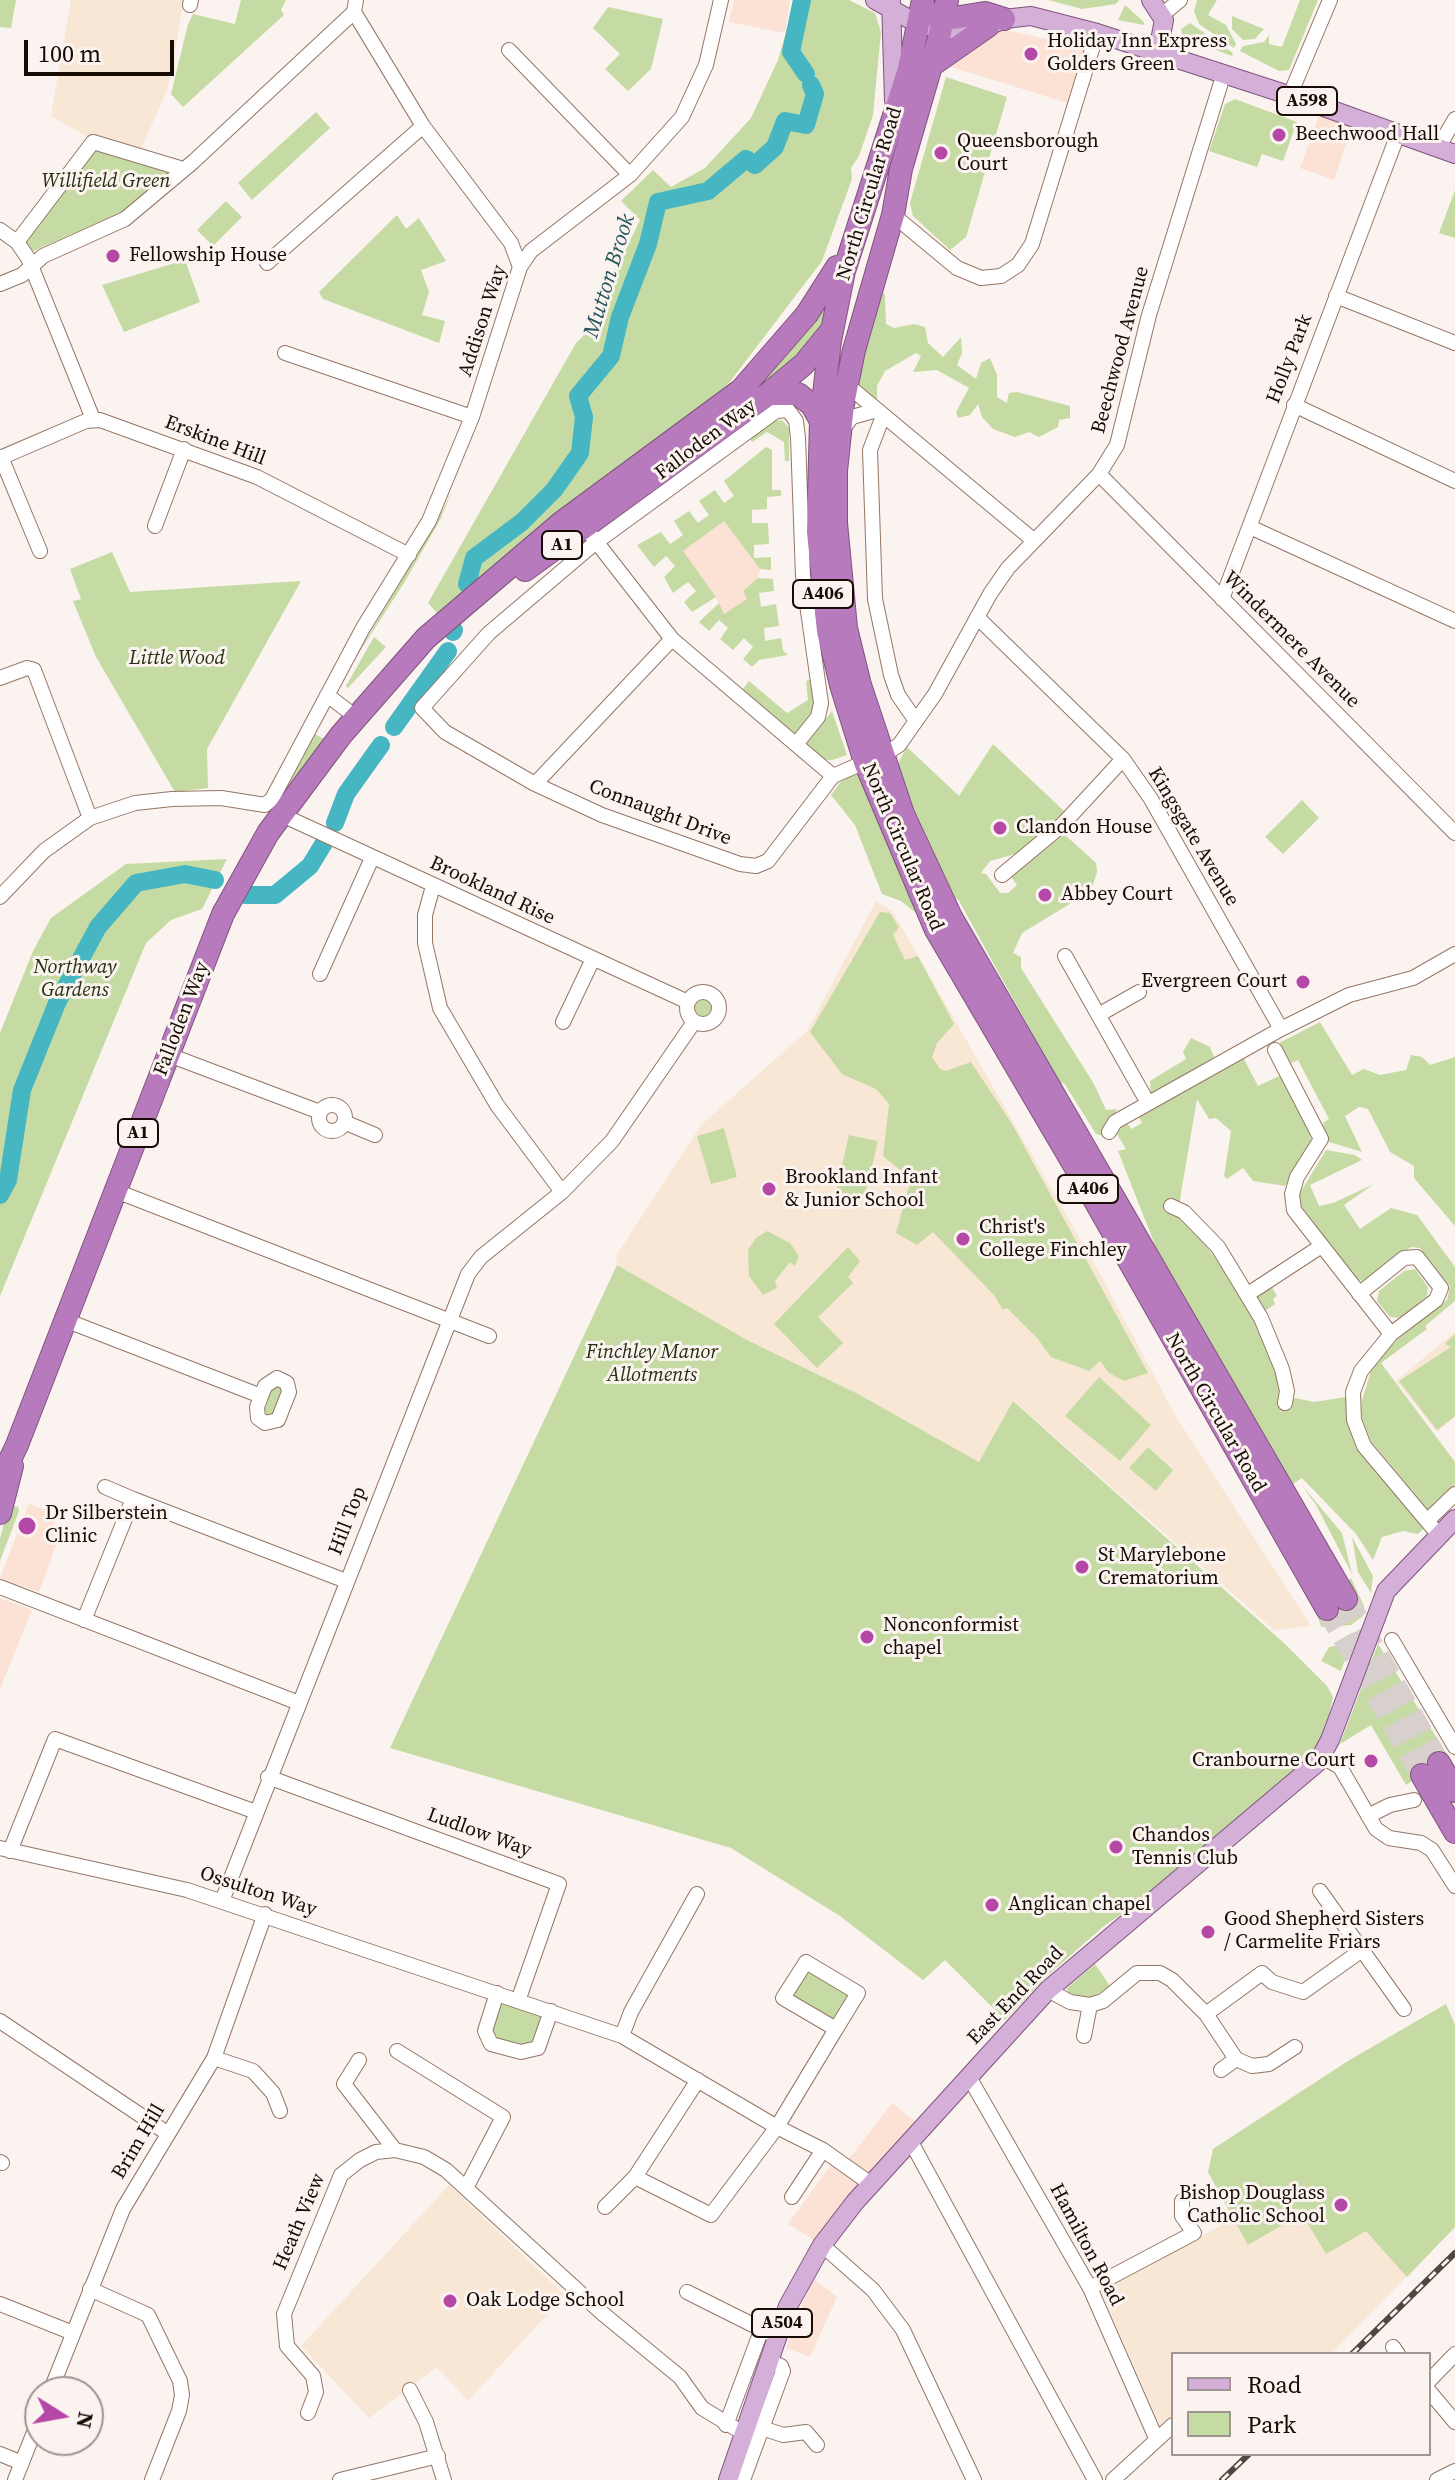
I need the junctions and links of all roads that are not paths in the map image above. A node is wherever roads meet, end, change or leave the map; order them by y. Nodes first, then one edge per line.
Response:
1 (721, 0) edge
2 (924, 0) edge
3 (1020, 0) edge
4 (1180, 0) edge
5 (1330, 0) edge
6 (885, 3) edge
7 (355, 6) edge
8 (1157, 7) edge
9 (1031, 16) junction
10 (936, 20) edge
11 (996, 23) junction
12 (1097, 33) junction
13 (509, 50) dead end
14 (1158, 51) junction
15 (932, 65) junction
16 (1224, 73) junction
17 (1290, 95) junction
18 (1455, 119) edge
19 (892, 124) junction
20 (423, 126) junction
21 (1398, 134) junction
22 (1446, 151) edge
23 (183, 169) junction
24 (901, 169) junction
25 (630, 175) junction
26 (893, 215) junction
27 (0, 230) edge
28 (855, 236) junction
29 (17, 242) junction
30 (511, 243) junction
31 (531, 251) junction
32 (267, 263) dead end
33 (30, 267) junction
34 (520, 267) junction
35 (0, 284) edge
36 (1336, 296) junction
37 (832, 330) junction
38 (1455, 343) edge
39 (285, 353) dead end
40 (846, 384) junction
41 (768, 394) junction
42 (1294, 405) junction
43 (880, 413) junction
44 (472, 417) junction
45 (93, 419) junction
46 (830, 427) junction
47 (184, 449) junction
48 (1, 458) edge
49 (1099, 474) junction
50 (1455, 481) edge
51 (155, 526) dead end
52 (1250, 527) junction
53 (586, 528) junction
54 (1032, 539) junction
55 (40, 551) dead end
56 (409, 555) junction
57 (1222, 599) junction
58 (977, 617) junction
59 (1455, 621) edge
60 (672, 639) junction
61 (0, 678) edge
62 (327, 695) junction
63 (356, 717) junction
64 (916, 721) junction
65 (797, 743) junction
66 (874, 759) junction
67 (1123, 759) junction
68 (833, 776) junction
69 (535, 784) junction
70 (274, 810) junction
71 (90, 818) junction
72 (1455, 833) edge
73 (372, 858) junction
74 (1002, 875) dead end
75 (433, 886) junction
76 (0, 897) edge
77 (1455, 954) edge
78 (1065, 956) dead end
79 (593, 959) junction
80 (320, 974) dead end
81 (1139, 992) dead end
82 (688, 1002) junction
83 (1100, 1014) junction
84 (563, 1022) dead end
85 (694, 1022) junction
86 (1281, 1029) junction
87 (1275, 1050) dead end
88 (169, 1055) junction
89 (1148, 1103) junction
90 (1109, 1132) dead end
91 (375, 1135) dead end
92 (116, 1191) junction
93 (562, 1192) junction
94 (1171, 1206) dead end
95 (1320, 1247) junction
96 (1248, 1294) junction
97 (1359, 1294) junction
98 (65, 1320) junction
99 (448, 1321) junction
100 (1391, 1334) junction
101 (489, 1336) dead end
102 (261, 1396) dead end
103 (1285, 1403) dead end
104 (17, 1445) junction
105 (0, 1481) edge
106 (105, 1487) dead end
107 (1455, 1494) edge
108 (133, 1499) junction
109 (0, 1513) edge
110 (1455, 1519) edge
111 (1433, 1528) junction
112 (346, 1581) junction
113 (0, 1587) edge
114 (1336, 1604) tunnel mouth
115 (84, 1620) junction
116 (1392, 1640) dead end
117 (299, 1703) junction
118 (1322, 1757) junction
119 (1439, 1761) edge
120 (268, 1777) junction
121 (1455, 1791) edge
122 (1414, 1800) dead end
123 (256, 1812) junction
124 (1368, 1816) junction
125 (1455, 1832) edge
126 (5, 1849) edge
127 (1455, 1886) edge
128 (1320, 1891) dead end
129 (697, 1894) dead end
130 (222, 1901) junction
131 (265, 1914) junction
132 (1362, 1950) junction
133 (1048, 1990) junction
134 (497, 1993) junction
135 (518, 2001) junction
136 (1090, 2005) junction
137 (1404, 2009) dead end
138 (551, 2011) junction
139 (1206, 2014) junction
140 (0, 2021) edge
141 (836, 2029) junction
142 (622, 2036) junction
143 (1084, 2036) dead end
144 (1295, 2047) dead end
145 (397, 2051) dead end
146 (214, 2058) junction
147 (1236, 2059) junction
148 (359, 2060) dead end
149 (1221, 2070) dead end
150 (969, 2077) junction
151 (698, 2080) junction
152 (280, 2111) dead end
153 (777, 2127) junction
154 (167, 2133) junction
155 (910, 2140) junction
156 (395, 2150) junction
157 (823, 2150) junction
158 (635, 2177) junction
159 (871, 2184) junction
160 (466, 2188) junction
161 (792, 2197) dead end
162 (1182, 2201) dead end
163 (605, 2207) dead end
164 (822, 2245) junction
165 (1090, 2288) junction
166 (90, 2289) junction
167 (687, 2292) dead end
168 (0, 2304) edge
169 (73, 2333) junction
170 (769, 2334) junction
171 (1455, 2354) edge
172 (768, 2360) junction
173 (56, 2376) edge
174 (1431, 2379) edge
175 (410, 2390) dead end
176 (1431, 2393) edge
177 (308, 2413) dead end
178 (1455, 2422) edge
179 (1171, 2427) edge
180 (762, 2428) junction
181 (735, 2429) junction
182 (1156, 2438) junction
183 (817, 2445) dead end
184 (0, 2454) edge
185 (25, 2456) edge
186 (438, 2456) junction
187 (22, 2463) junction
188 (1455, 2471) edge
189 (15, 2480) edge
190 (152, 2480) edge
191 (340, 2480) edge
192 (444, 2480) edge
193 (728, 2480) edge
194 (743, 2480) edge
195 (974, 2480) edge
196 (1095, 2480) edge
197 (1113, 2480) edge
198 (1437, 2480) edge

1 - 25 street, Addison Way
2 - 10 highway
3 - 9 main road
4 - 8 street
5 - 17 street
6 - 10 main road
6 - 19 main road, A406
7 - 20 street
7 - 23 street
8 - 14 main road
9 - 11 main road, A598
9 - 12 main road, A598
10 - 11 highway
10 - 15 highway, North Circular Road / A406
10 - 19 highway, North Circular Road / A406
11 - 15 highway
12 - 14 main road, A598
12 - 26 street
13 - 25 street
14 - 16 main road, A598
15 - 24 highway, North Circular Road / A406
16 - 17 main road, A598
16 - 49 street, Beechwood Avenue
17 - 21 main road, A598
18 - 22 street
19 - 28 highway, North Circular Road / A406
20 - 30 street
20 - 32 street
21 - 22 main road, A598
21 - 36 street, Holly Park
23 - 29 street
23 - 33 street
24 - 26 highway, North Circular Road / A406
24 - 37 highway, Falloden Way / A1
25 - 31 street, Addison Way
26 - 40 highway, North Circular Road / A406
27 - 29 street
28 - 37 highway, North Circular Road / A406
28 - 53 highway, Falloden Way / A1
29 - 33 street
30 - 31 street
30 - 34 street
31 - 34 street, Addison Way
33 - 35 street
33 - 45 street
34 - 44 street, Addison Way
36 - 38 street
36 - 42 street, Holly Park
37 - 41 highway, Falloden Way / A1
37 - 46 highway, North Circular Road / A406
39 - 44 street
40 - 43 street
40 - 46 highway, North Circular Road / A406
41 - 46 highway
41 - 53 highway, Falloden Way / A1
42 - 50 street
42 - 52 street, Holly Park
43 - 46 street
43 - 54 street
43 - 64 street
44 - 56 street, Addison Way
45 - 47 street, Erskine Hill
45 - 48 street
46 - 66 highway, North Circular Road / A406
47 - 51 street
47 - 56 street, Erskine Hill
48 - 55 street
49 - 54 street, Beechwood Avenue
49 - 57 street, Windermere Avenue
52 - 57 street, Holly Park
52 - 59 street
53 - 60 street
53 - 63 highway, Falloden Way / A1
53 - 65 street
53 - 69 street, Connaught Drive
54 - 58 street, Beechwood Avenue
56 - 62 street, Addison Way
57 - 72 street, Windermere Avenue
58 - 64 street, Beechwood Avenue
58 - 67 street, Kingsgate Avenue
60 - 65 street
60 - 69 street
61 - 71 street
62 - 63 street
62 - 70 street, Addison Way
63 - 70 highway, Falloden Way / A1
64 - 66 street, Beechwood Avenue
65 - 68 street
66 - 68 street, Connaught Drive
66 - 114 highway, North Circular Road / A406
67 - 74 street
67 - 86 street, Kingsgate Avenue
68 - 69 street, Connaught Drive
70 - 71 street, Brookland Rise
70 - 73 street, Brookland Rise
70 - 88 highway, Falloden Way / A1
71 - 76 street, Brookland Rise
73 - 75 street, Brookland Rise
73 - 80 street
75 - 79 street, Brookland Rise
75 - 93 street
77 - 86 street
78 - 83 street
79 - 82 street, Brookland Rise
79 - 84 street
81 - 83 street
82 - 85 street
82 - 85 street, Brookland Rise
83 - 89 street
85 - 93 street, Brookland Rise
86 - 89 street
87 - 95 street
88 - 91 street
88 - 92 highway, Falloden Way / A1
89 - 90 street
92 - 98 highway, Falloden Way / A1
92 - 99 street
93 - 99 street, Hill Top
94 - 96 street
95 - 96 street
95 - 97 street
96 - 103 street
97 - 100 street
97 - 100 street
98 - 102 street
98 - 104 highway, Falloden Way / A1
99 - 101 street
99 - 112 street, Hill Top
100 - 111 street
104 - 105 highway, Falloden Way / A1
104 - 109 highway, Falloden Way / A1
106 - 108 street
107 - 111 street, East End Road
108 - 112 street
108 - 115 street
110 - 111 main road, East End Road / A504
111 - 118 main road, East End Road / A504
112 - 117 street, Hill Top
113 - 115 street
115 - 117 street
116 - 119 street
117 - 120 street, Hill Top
118 - 124 street
118 - 133 main road, East End Road / A504
119 - 121 highway
119 - 125 highway
120 - 123 street, Hill Top
120 - 135 street, Ludlow Way
122 - 124 street
123 - 126 street
123 - 130 street, Hill Top
124 - 127 street
126 - 130 street, Ossulton Way
128 - 132 street
129 - 142 street
130 - 131 street, Ossulton Way
131 - 134 street, Ossulton Way
131 - 146 street, Brim Hill
132 - 137 street
132 - 139 street
133 - 136 street
133 - 150 main road, East End Road / A504
134 - 135 street, Ossulton Way
134 - 138 street
135 - 138 street, Ossulton Way
136 - 139 street
136 - 143 street
138 - 142 street, Ossulton Way
139 - 147 street
140 - 154 street
141 - 141 street
141 - 153 street
142 - 151 street, Ossulton Way
144 - 147 street
145 - 160 street
146 - 152 street
146 - 154 street, Brim Hill
147 - 149 street
148 - 156 street
150 - 155 main road, East End Road / A504
150 - 165 street, Hamilton Road
151 - 153 street, Ossulton Way
151 - 158 street
153 - 157 street, Ossulton Way
153 - 158 street
154 - 166 street, Brim Hill
155 - 159 main road, East End Road / A504
155 - 196 street
156 - 160 street
156 - 177 street, Heath View
157 - 159 street, Ossulton Way
157 - 161 street
158 - 163 street
159 - 164 main road, East End Road / A504
160 - 181 street
162 - 165 street
164 - 170 main road, East End Road / A504
164 - 195 street
165 - 182 street, Hamilton Road
166 - 169 street, Brim Hill
166 - 190 street
167 - 170 street
168 - 169 street
169 - 173 street, Brim Hill
170 - 172 main road, East End Road / A504
170 - 181 street
171 - 174 street
172 - 180 street
172 - 181 main road, East End Road / A504
175 - 186 street
176 - 178 street
179 - 182 street
180 - 183 street
180 - 194 street
181 - 193 main road, East End Road / A504
182 - 197 street
184 - 187 street
185 - 187 street
186 - 191 street
186 - 192 street
187 - 189 street
188 - 198 street

